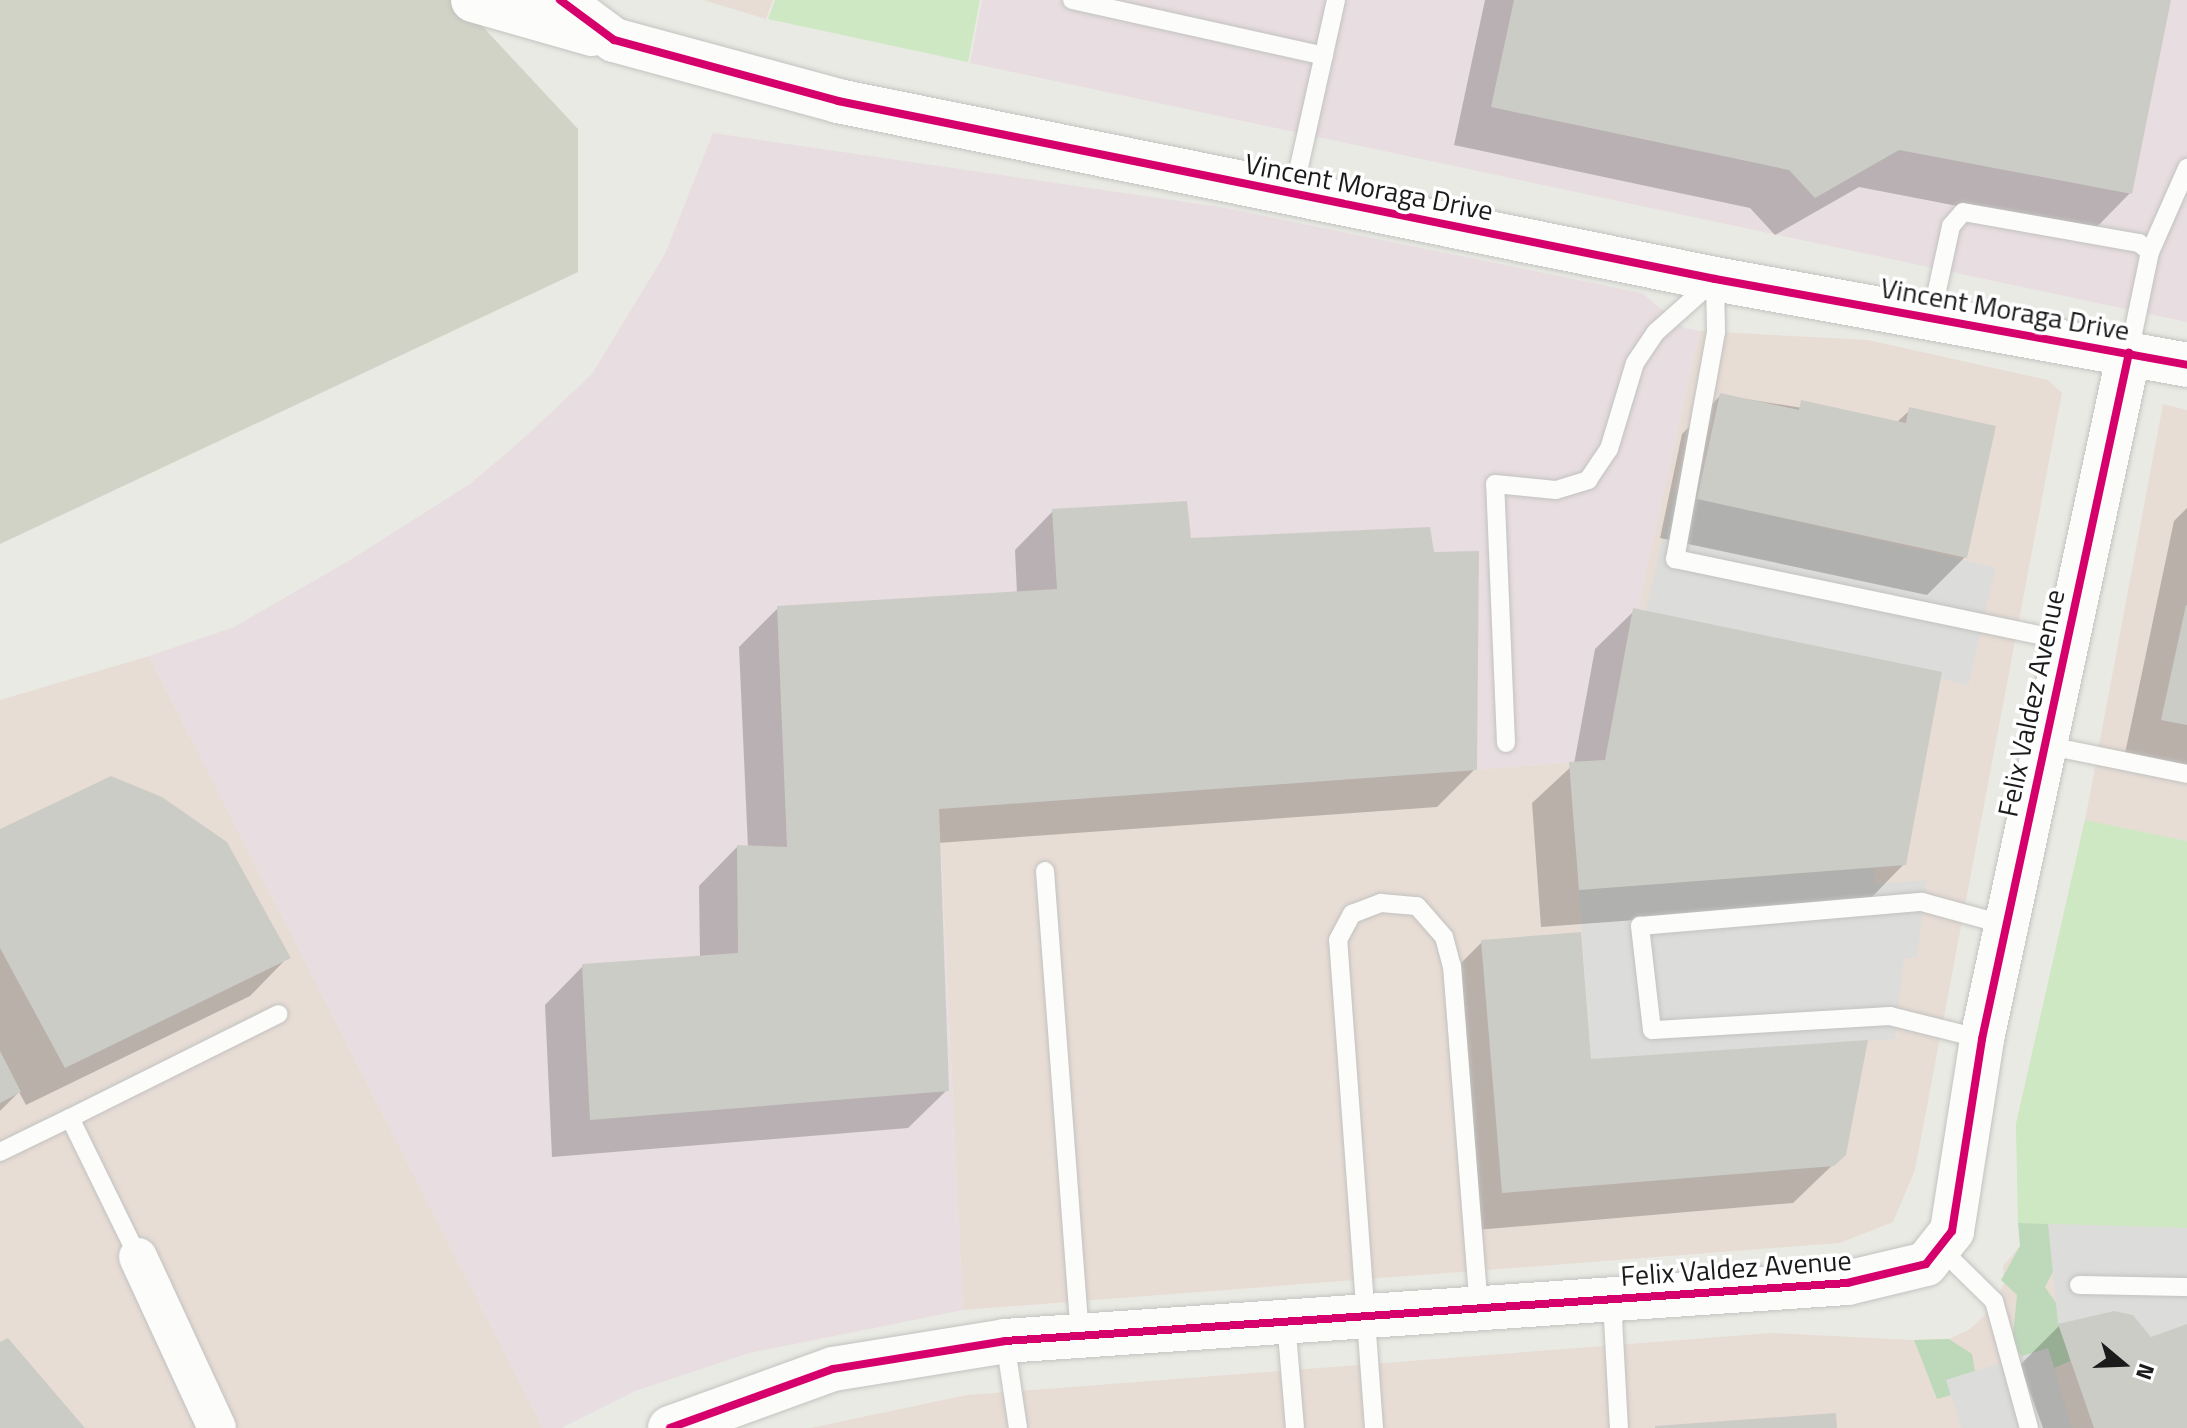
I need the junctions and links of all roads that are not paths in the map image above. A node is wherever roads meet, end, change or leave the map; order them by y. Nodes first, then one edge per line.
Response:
1 (473, 0) edge
2 (560, 0) edge
3 (1072, 0) edge
4 (1336, 0) edge
5 (1157, 9) edge
6 (614, 40) junction
7 (1324, 56) junction
8 (2187, 168) edge
9 (1293, 194) junction
10 (2150, 252) junction
11 (1715, 279) junction
12 (1931, 318) junction
13 (2129, 353) junction
14 (2187, 365) edge
15 (2067, 641) junction
16 (1506, 743) dead end
17 (2045, 745) junction
18 (2187, 774) edge
19 (1045, 871) dead end
20 (2006, 925) junction
21 (279, 1014) dead end
22 (1982, 1039) junction
23 (70, 1118) junction
24 (0, 1152) edge
25 (1941, 1249) junction
26 (138, 1257) joint
27 (2079, 1285) dead end
28 (2187, 1287) edge
29 (1612, 1300) junction
30 (1479, 1308) junction
31 (1365, 1315) junction
32 (1286, 1321) junction
33 (1080, 1336) junction
34 (1005, 1341) junction
35 (217, 1428) edge
36 (670, 1428) edge
37 (1018, 1428) edge
38 (1295, 1428) edge
39 (1374, 1428) edge
40 (1619, 1428) edge
41 (2029, 1428) edge

1 - 6 street
2 - 6 street, Vincent Moraga Drive
3 - 5 lane
4 - 7 lane
5 - 7 lane
6 - 9 street, Vincent Moraga Drive
7 - 9 lane
8 - 10 lane
9 - 11 street, Vincent Moraga Drive
10 - 12 lane
10 - 13 lane
11 - 12 street, Vincent Moraga Drive
11 - 15 lane
11 - 16 lane
12 - 13 street, Vincent Moraga Drive
13 - 14 street, Vincent Moraga Drive
13 - 15 street, Felix Valdez Avenue
15 - 17 street, Felix Valdez Avenue
17 - 18 lane
17 - 20 street, Felix Valdez Avenue
19 - 33 lane
20 - 22 street, Felix Valdez Avenue
20 - 22 lane
21 - 23 lane
22 - 25 street, Felix Valdez Avenue
23 - 24 lane
23 - 26 lane
25 - 29 street, Felix Valdez Avenue
25 - 41 lane
26 - 35 street
27 - 28 lane
29 - 30 street, Felix Valdez Avenue
29 - 40 lane
30 - 31 street, Felix Valdez Avenue
30 - 31 lane
31 - 32 street, Felix Valdez Avenue
31 - 39 lane
32 - 33 street, Felix Valdez Avenue
32 - 38 lane
33 - 34 street, Felix Valdez Avenue
34 - 36 street, Felix Valdez Avenue
34 - 37 lane

